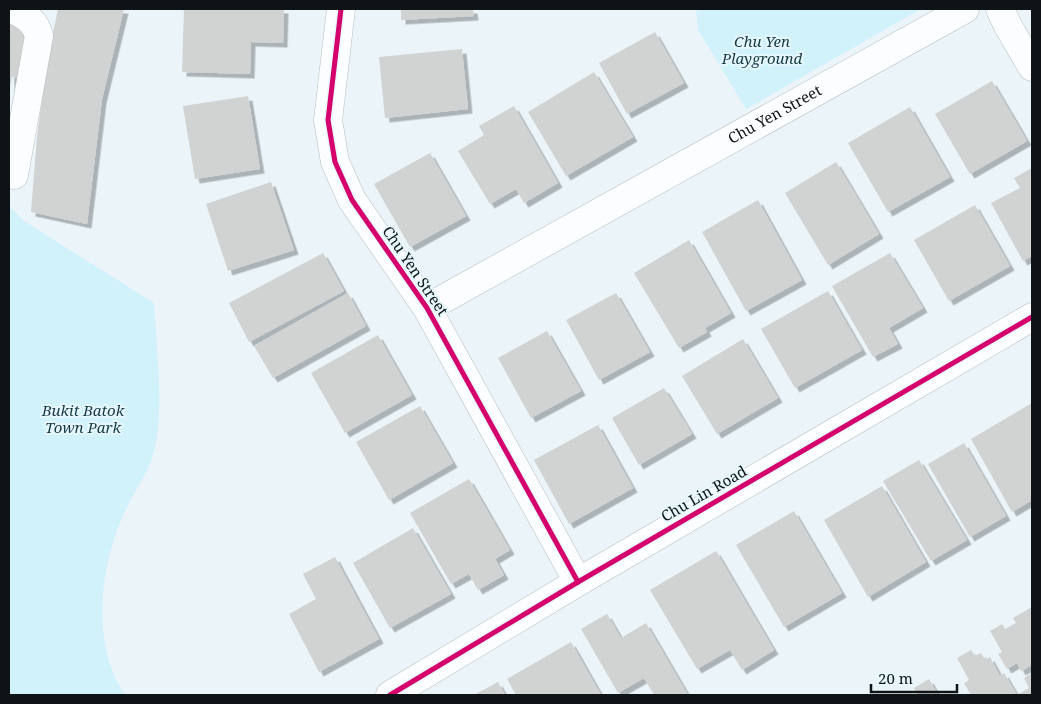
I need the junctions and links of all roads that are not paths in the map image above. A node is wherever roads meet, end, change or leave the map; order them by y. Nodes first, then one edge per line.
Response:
1 (12, 9) edge
2 (341, 9) edge
3 (965, 9) edge
4 (1000, 9) edge
5 (1032, 67) edge
6 (14, 175) dead end
7 (427, 308) junction
8 (1032, 317) edge
9 (578, 582) junction
10 (390, 695) edge

1 - 6 street
2 - 7 street, Chu Yen Street
3 - 7 street, Chu Yen Street
4 - 5 street
7 - 9 street, Chu Yen Street
8 - 9 street, Chu Lin Road
9 - 10 street, Chu Lin Road

